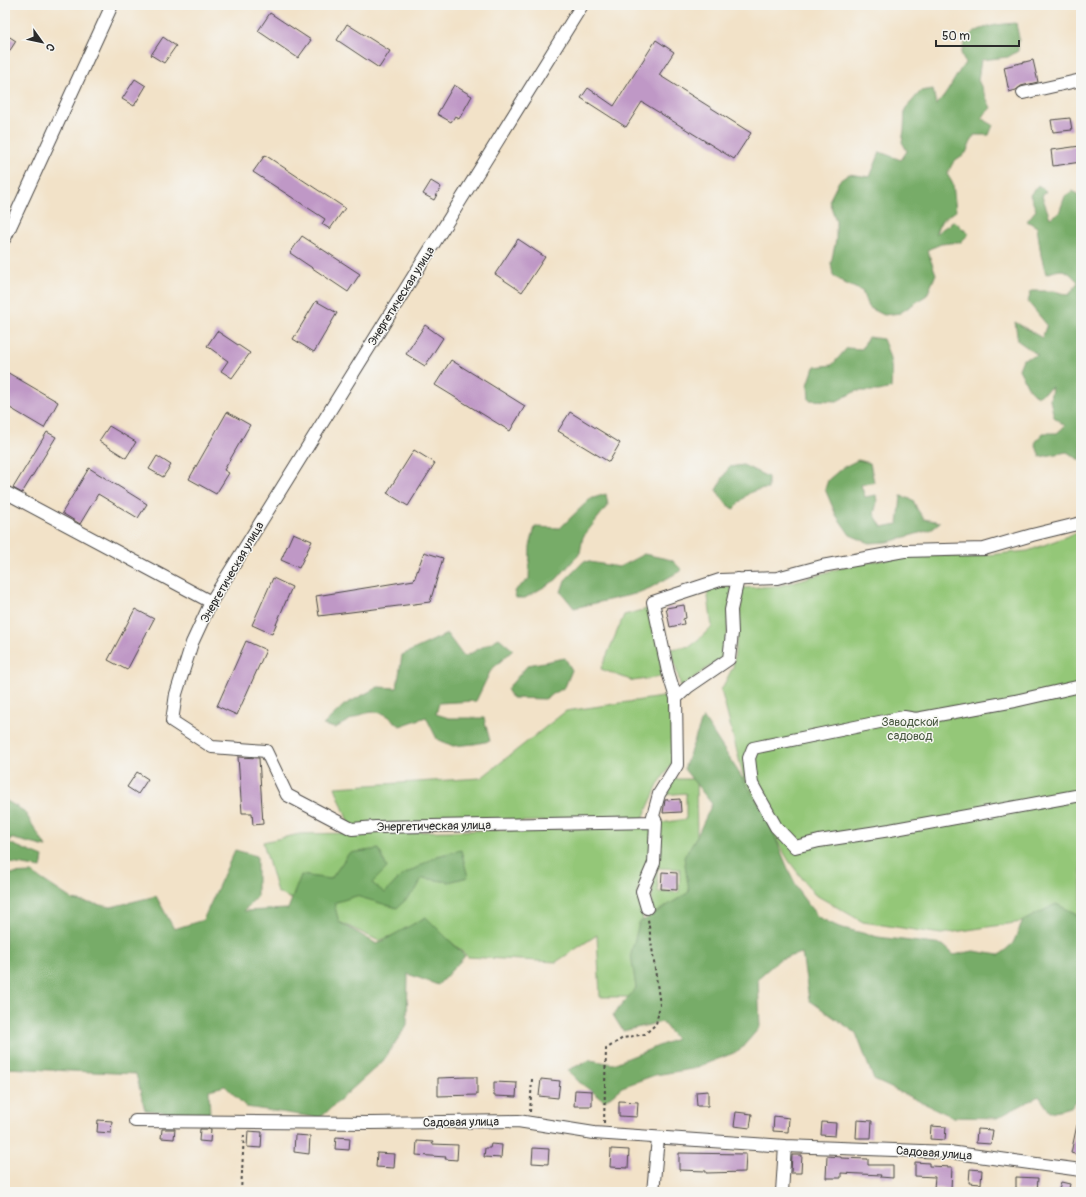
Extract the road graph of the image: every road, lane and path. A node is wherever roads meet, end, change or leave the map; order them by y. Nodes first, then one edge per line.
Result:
1 (112, 5) edge
2 (582, 5) edge
3 (1081, 80) edge
4 (1023, 93) dead end
5 (5, 238) edge
6 (5, 492) edge
7 (1081, 523) edge
8 (738, 579) junction
9 (211, 602) junction
10 (1081, 686) edge
11 (676, 698) junction
12 (1081, 795) edge
13 (656, 822) junction
14 (647, 908) joint
15 (532, 1079) dead end
16 (135, 1120) dead end
17 (244, 1122) junction
18 (529, 1123) junction
19 (604, 1134) junction
20 (658, 1138) junction
21 (785, 1146) junction
22 (1081, 1170) edge
23 (241, 1192) edge
24 (653, 1192) edge
25 (782, 1192) edge

1 - 5 street
2 - 9 street, Энергетическая улица
3 - 4 street
6 - 9 street
7 - 8 street
8 - 11 street
8 - 11 street
9 - 13 street, Энергетическая улица
10 - 12 street
11 - 13 street
13 - 14 street
14 - 19 path
15 - 18 path
16 - 17 street, Садовая улица
17 - 18 street, Садовая улица
17 - 23 path
18 - 19 street, Садовая улица
19 - 20 street, Садовая улица
20 - 21 street, Садовая улица
20 - 24 street
21 - 22 street, Садовая улица
21 - 25 street

